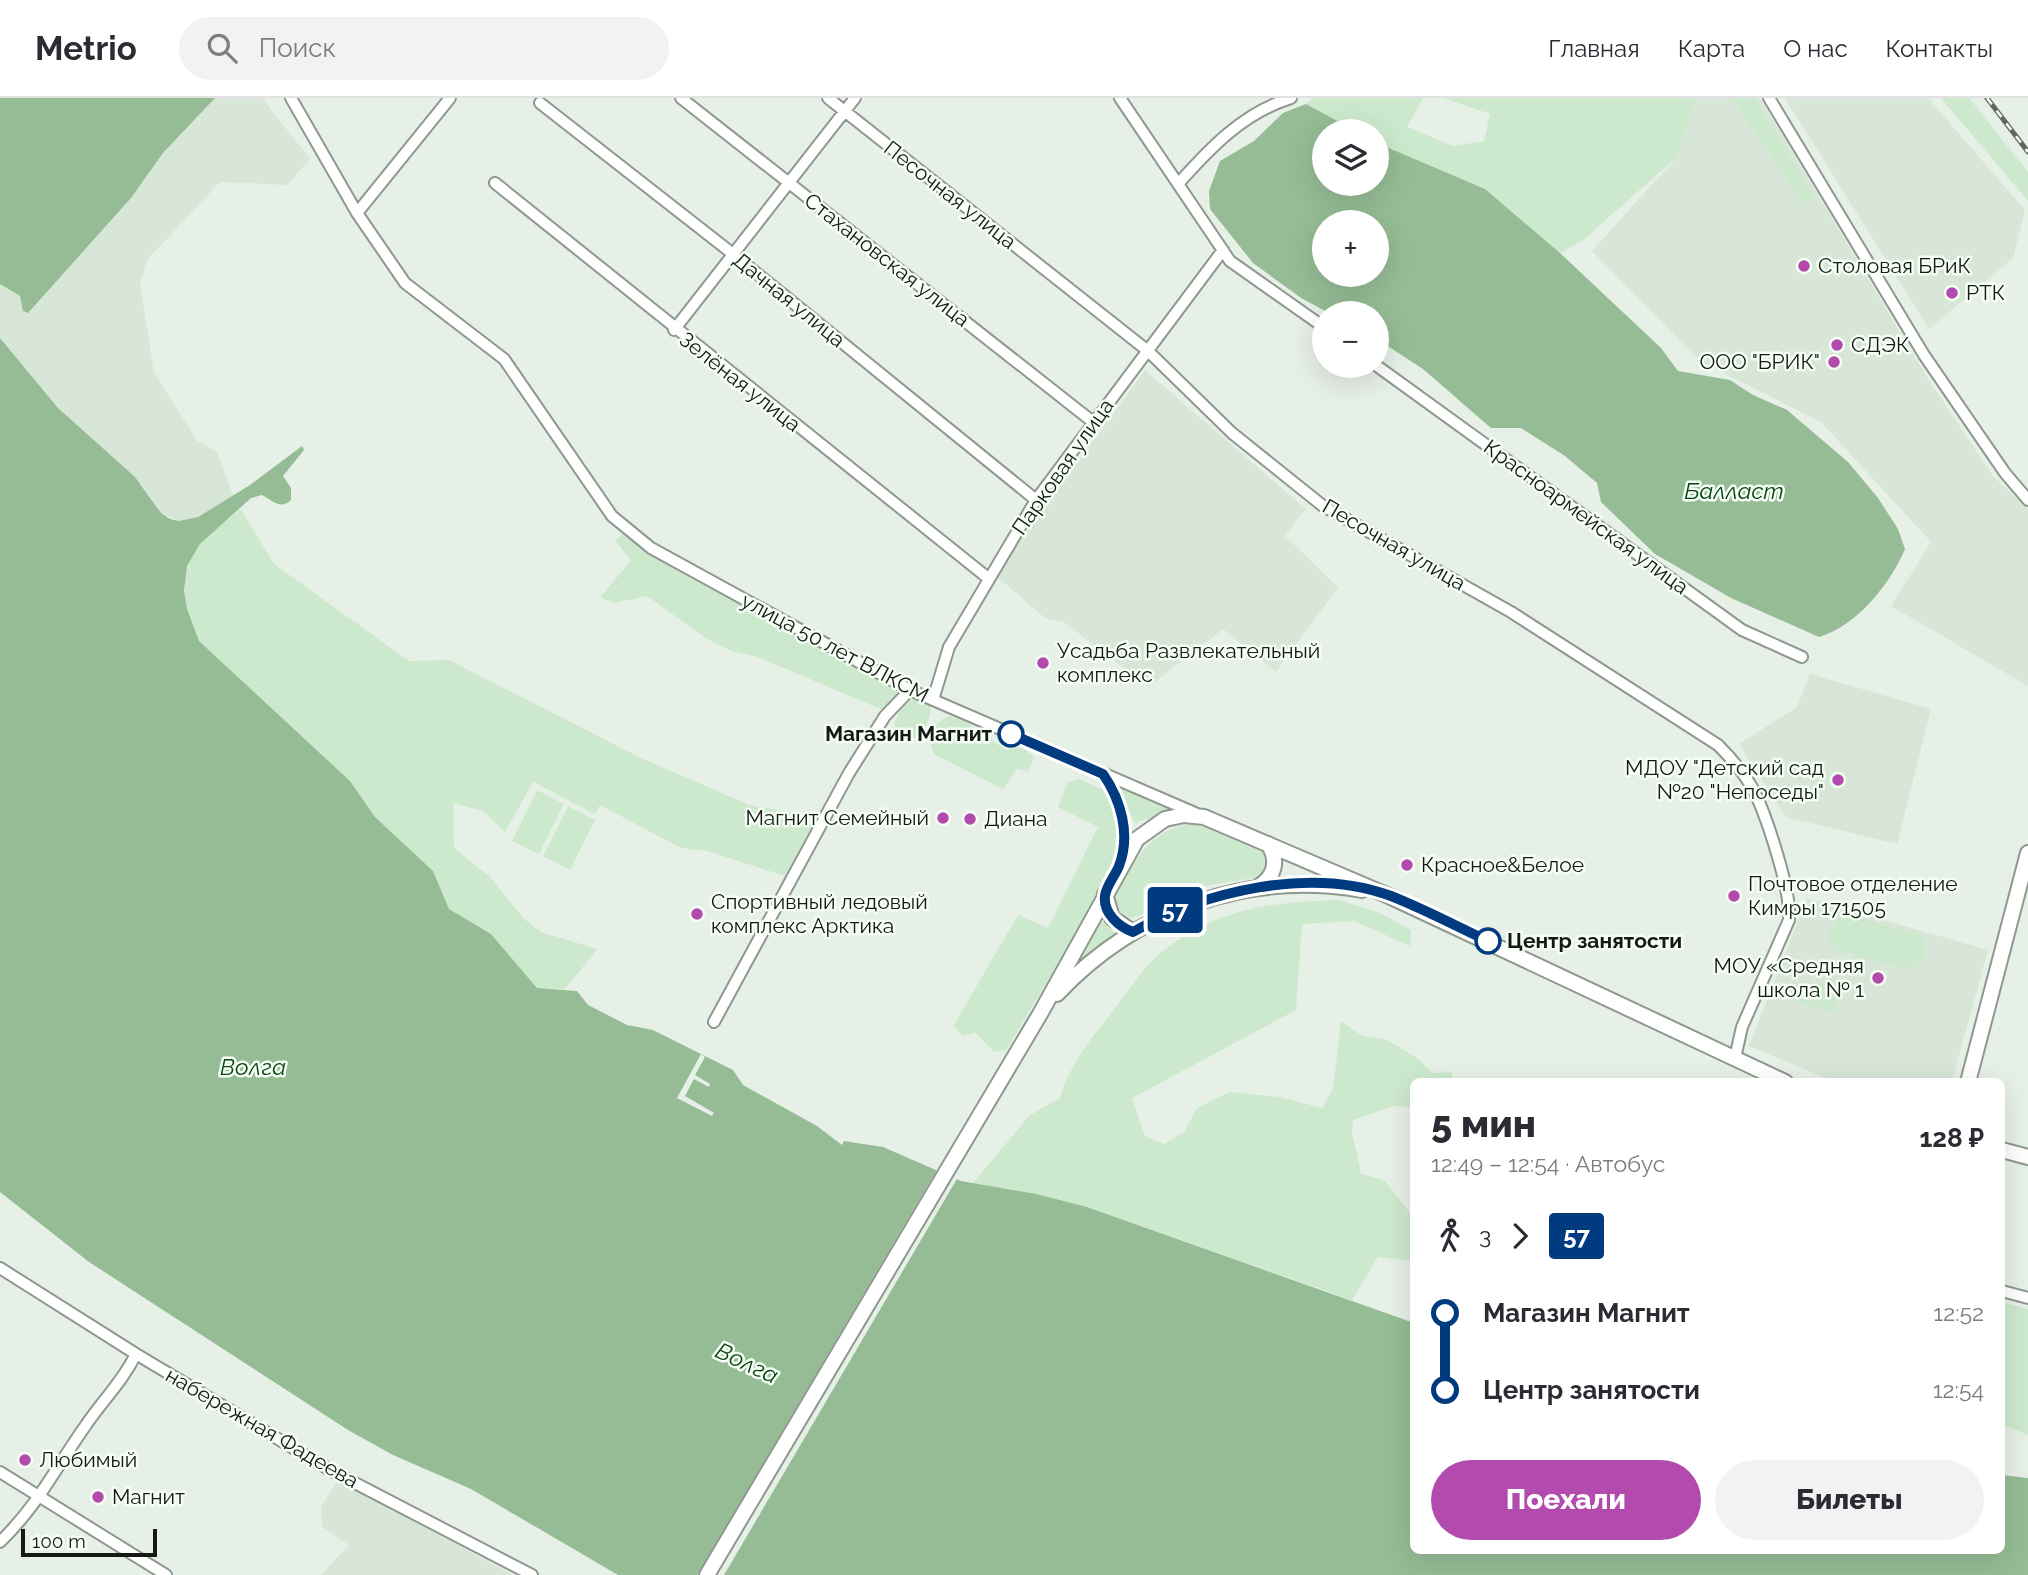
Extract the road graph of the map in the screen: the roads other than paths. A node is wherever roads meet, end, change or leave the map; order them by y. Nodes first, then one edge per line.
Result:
1 (291, 98) edge
2 (450, 98) edge
3 (681, 98) edge
4 (828, 98) edge
5 (855, 98) edge
6 (1120, 98) edge
7 (1291, 98) edge
8 (1769, 98) edge
9 (540, 103) dead end
10 (845, 111) junction
11 (495, 183) dead end
12 (789, 183) junction
13 (1178, 184) junction
14 (357, 213) junction
15 (1223, 250) junction
16 (733, 254) junction
17 (1312, 319) edge
18 (674, 330) junction
19 (1148, 351) junction
20 (1389, 375) edge
21 (1093, 422) junction
22 (1036, 500) junction
23 (2028, 500) edge
24 (988, 578) junction
25 (1802, 657) dead end
26 (910, 690) junction
27 (933, 700) junction
28 (1103, 774) junction
29 (1203, 817) junction
30 (1268, 844) junction
31 (2028, 853) edge
32 (1119, 866) junction
33 (1257, 887) junction
34 (1105, 894) junction
35 (1389, 895) junction
36 (1133, 932) junction
37 (1040, 1014) junction
38 (714, 1022) dead end
39 (1735, 1058) junction
40 (1777, 1078) edge
41 (1969, 1078) edge
42 (2005, 1151) edge
43 (2028, 1157) edge
44 (0, 1268) edge
45 (2005, 1292) edge
46 (2028, 1298) edge
47 (136, 1354) junction
48 (0, 1472) edge
49 (40, 1497) junction
50 (0, 1542) edge
51 (166, 1575) edge
52 (532, 1575) edge
53 (707, 1575) edge

1 - 14 street, улица 50 лет ВЛКСМ
2 - 14 street
3 - 12 street, Стахановская улица
4 - 10 street, Песочная улица
5 - 10 street
6 - 13 street
7 - 13 street
8 - 23 street
9 - 16 street, Дачная улица
10 - 12 street
10 - 19 street, Песочная улица
11 - 18 street, Зелёная улица
12 - 16 street
12 - 21 street, Стахановская улица
13 - 15 street
14 - 26 street, улица 50 лет ВЛКСМ
15 - 17 street
15 - 19 street, Парковая улица
16 - 18 street
16 - 22 street, Дачная улица
18 - 24 street, Зелёная улица
19 - 21 street, Парковая улица
19 - 39 street, Песочная улица
20 - 25 street, Красноармейская улица
21 - 22 street, Парковая улица
22 - 24 street, Парковая улица
24 - 27 street, Парковая улица
26 - 27 street, улица 50 лет ВЛКСМ
26 - 38 street
27 - 28 street, улица 50 лет ВЛКСМ
28 - 29 street, улица 50 лет ВЛКСМ
28 - 32 street
29 - 30 main road, улица 50 лет ВЛКСМ
29 - 32 main road
30 - 33 main road
30 - 35 main road, улица 50 лет ВЛКСМ
31 - 41 main road
32 - 34 main road
33 - 35 main road
33 - 36 main road
34 - 36 main road
34 - 37 main road
35 - 39 main road, улица 50 лет ВЛКСМ
36 - 37 main road
37 - 53 main road
39 - 40 main road, улица 50 лет ВЛКСМ
42 - 43 main road
44 - 47 street, набережная Фадеева
45 - 46 street
47 - 49 street
47 - 52 street, набережная Фадеева
48 - 49 street
49 - 50 street
49 - 51 street

